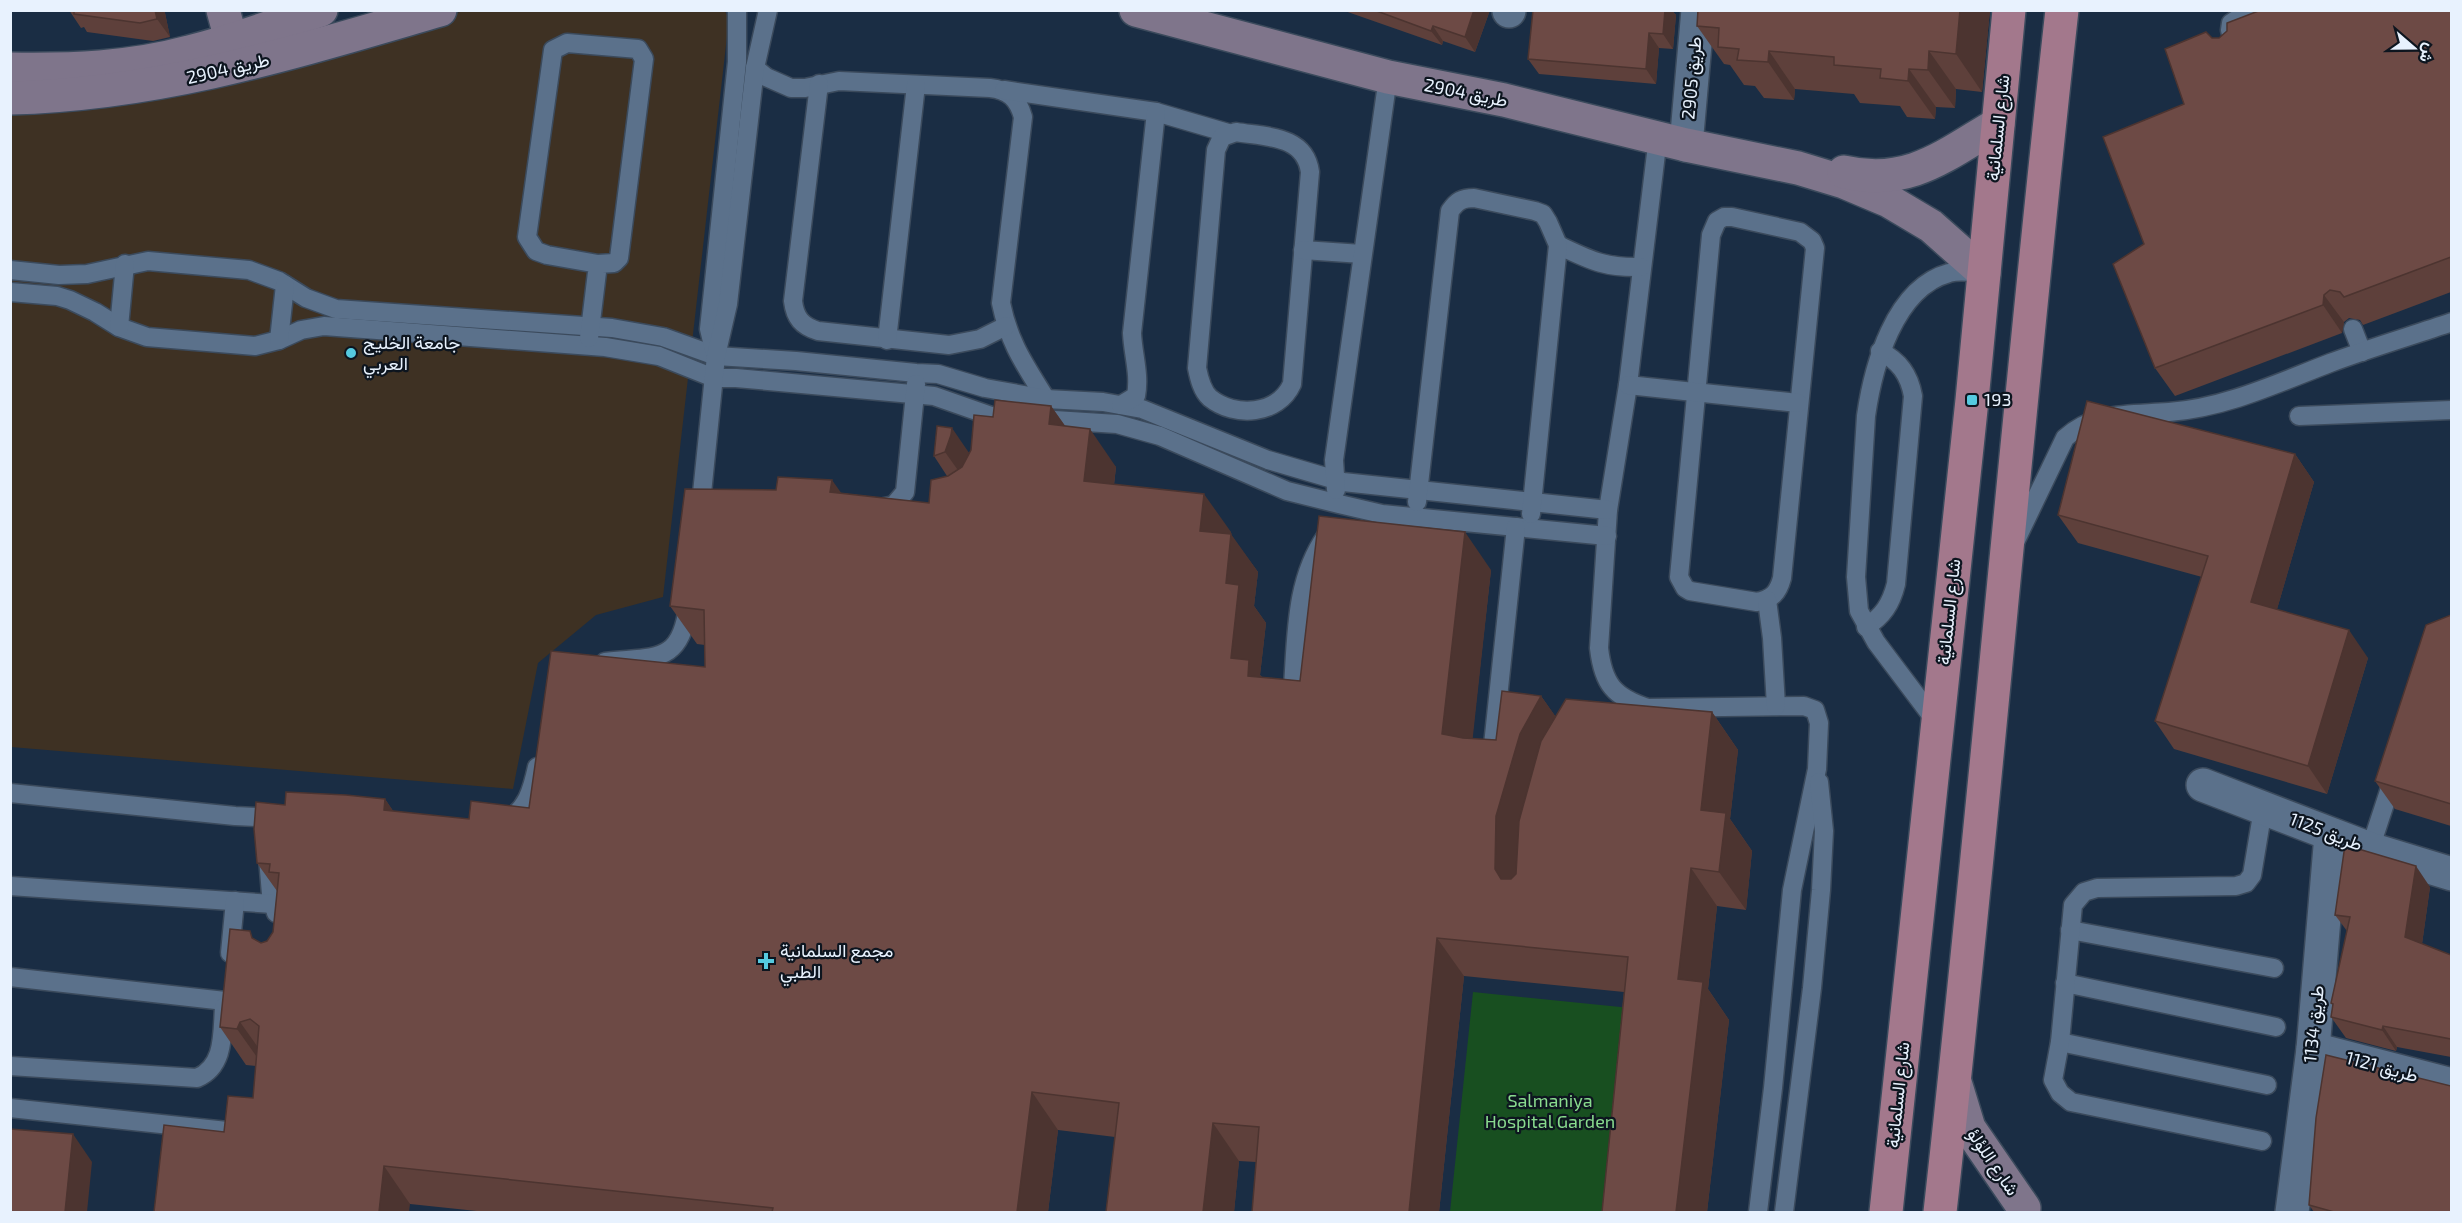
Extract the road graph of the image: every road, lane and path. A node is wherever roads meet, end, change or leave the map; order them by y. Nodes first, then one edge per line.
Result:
1 (321, 10) edge
2 (440, 10) edge
3 (737, 10) edge
4 (768, 10) edge
5 (1136, 10) edge
6 (1698, 10) edge
7 (2009, 10) edge
8 (2062, 10) edge
9 (2251, 10) edge
10 (266, 19) edge
11 (245, 47) edge
12 (2236, 55) edge
13 (755, 68) junction
14 (10, 69) edge
15 (1388, 77) junction
16 (819, 84) junction
17 (916, 85) junction
18 (1000, 89) junction
19 (10, 98) edge
20 (1156, 112) junction
21 (1998, 124) junction
22 (1228, 133) junction
23 (1672, 141) junction
24 (1798, 168) junction
25 (1558, 245) junction
26 (1304, 250) junction
27 (1362, 254) junction
28 (125, 264) junction
29 (598, 264) junction
30 (1641, 267) junction
31 (10, 270) edge
32 (1984, 273) junction
33 (285, 285) junction
34 (10, 292) edge
35 (2451, 322) edge
36 (1006, 326) junction
37 (119, 327) junction
38 (591, 328) junction
39 (2353, 329) dead end
40 (279, 340) junction
41 (887, 340) junction
42 (588, 346) junction
43 (1880, 351) junction
44 (2361, 352) junction
45 (716, 356) junction
46 (916, 373) junction
47 (714, 378) junction
48 (1628, 385) junction
49 (1697, 391) junction
50 (916, 395) junction
51 (1046, 399) junction
52 (1798, 403) junction
53 (1121, 405) junction
54 (2451, 410) edge
55 (2299, 416) dead end
56 (1334, 478) junction
57 (1418, 491) junction
58 (701, 499) junction
59 (724, 500) edge
60 (1532, 503) junction
61 (1339, 504) junction
62 (894, 505) junction
63 (914, 506) edge
64 (862, 507) edge
65 (1608, 510) junction
66 (1415, 517) junction
67 (1523, 528) junction
68 (697, 533) edge
69 (1606, 536) junction
70 (2008, 557) junction
71 (691, 588) edge
72 (1767, 600) junction
73 (1866, 627) junction
74 (590, 667) edge
75 (1611, 688) junction
76 (1293, 699) edge
77 (1599, 705) edge
78 (1776, 706) junction
79 (1937, 723) junction
80 (539, 753) edge
81 (2401, 756) edge
82 (1491, 765) edge
83 (1817, 769) junction
84 (2203, 785) dead end
85 (10, 793) edge
86 (2263, 809) junction
87 (235, 816) junction
88 (292, 819) edge
89 (490, 826) edge
90 (2331, 835) junction
91 (2370, 849) junction
92 (2451, 874) edge
93 (10, 886) edge
94 (235, 901) junction
95 (273, 904) junction
96 (2070, 930) junction
97 (285, 933) edge
98 (2274, 968) dead end
99 (10, 977) edge
100 (2065, 983) junction
101 (225, 1001) junction
102 (2276, 1027) dead end
103 (2060, 1042) junction
104 (2313, 1049) junction
105 (10, 1066) edge
106 (1955, 1082) junction
107 (2268, 1085) dead end
108 (2451, 1085) edge
109 (10, 1108) edge
110 (258, 1119) edge
111 (2262, 1142) dead end
112 (2025, 1211) edge
113 (1758, 1212) edge
114 (1784, 1212) edge
115 (1886, 1212) edge
116 (1940, 1212) edge
117 (2292, 1212) edge

1 - 10 street, طريق 2904
2 - 11 street, طريق 2904
3 - 45 lane
4 - 13 lane
5 - 15 street, طريق 2904
6 - 23 street, طريق 2905
7 - 21 main road, شارع السلمانية
8 - 70 main road
9 - 12 lane
10 - 11 street
11 - 14 street, طريق 2904
11 - 19 street, طريق 2904
13 - 16 lane
13 - 45 lane
15 - 23 street, طريق 2904
15 - 27 lane
16 - 17 lane
16 - 41 lane
17 - 18 lane
17 - 41 lane
18 - 20 lane
18 - 36 lane
20 - 22 lane
20 - 53 lane
21 - 24 street, طريق 2904
21 - 32 main road, شارع السلمانية
22 - 26 lane
22 - 26 lane
23 - 24 street, طريق 2904
23 - 30 lane
24 - 32 street, طريق 2904
25 - 30 lane
25 - 57 lane
25 - 60 lane
26 - 27 lane
27 - 56 lane
28 - 31 lane
28 - 33 lane
28 - 37 lane
29 - 29 lane
29 - 38 lane
30 - 48 lane
32 - 43 lane
32 - 79 main road, شارع السلمانية
33 - 38 lane
33 - 40 lane
34 - 37 lane
35 - 44 lane
36 - 41 lane
36 - 51 lane
37 - 40 lane
38 - 42 lane
38 - 45 lane
39 - 44 lane
40 - 42 lane
42 - 47 lane
43 - 73 lane
43 - 73 lane
44 - 70 lane
45 - 46 lane
45 - 47 lane
46 - 50 lane
46 - 51 lane
47 - 50 lane
47 - 58 lane
48 - 49 lane
48 - 65 lane
49 - 52 lane
49 - 52 lane
49 - 72 lane
50 - 61 lane
50 - 62 lane
51 - 53 lane
52 - 72 lane
53 - 56 lane
54 - 55 lane
56 - 57 lane
56 - 61 lane
57 - 60 lane
57 - 66 lane
58 - 59 lane
58 - 68 lane
60 - 65 lane
60 - 67 lane
61 - 66 lane
61 - 76 lane
62 - 63 lane
62 - 64 lane
65 - 69 lane
66 - 67 lane
67 - 69 lane
67 - 82 lane
69 - 75 lane
70 - 106 main road
71 - 74 lane
72 - 78 lane
73 - 79 lane
75 - 77 lane
75 - 78 lane
78 - 83 lane
79 - 115 main road, شارع السلمانية
80 - 89 lane
81 - 91 lane
83 - 113 lane
83 - 114 lane
84 - 86 street, طريق 1125
85 - 87 lane
86 - 90 street, طريق 1125
86 - 96 lane
87 - 88 lane
87 - 95 lane
90 - 91 street, طريق 1125
90 - 104 street, طريق 1134
91 - 92 street, طريق 1125
93 - 94 lane
94 - 95 lane
94 - 101 lane
95 - 97 lane
96 - 98 lane
96 - 100 lane
99 - 101 lane
100 - 102 lane
100 - 103 lane
101 - 105 lane
103 - 107 lane
103 - 111 lane
104 - 108 street, طريق 1121
104 - 117 street, طريق 1134
106 - 112 street, شارع اللؤلؤ
106 - 116 main road
109 - 110 lane

